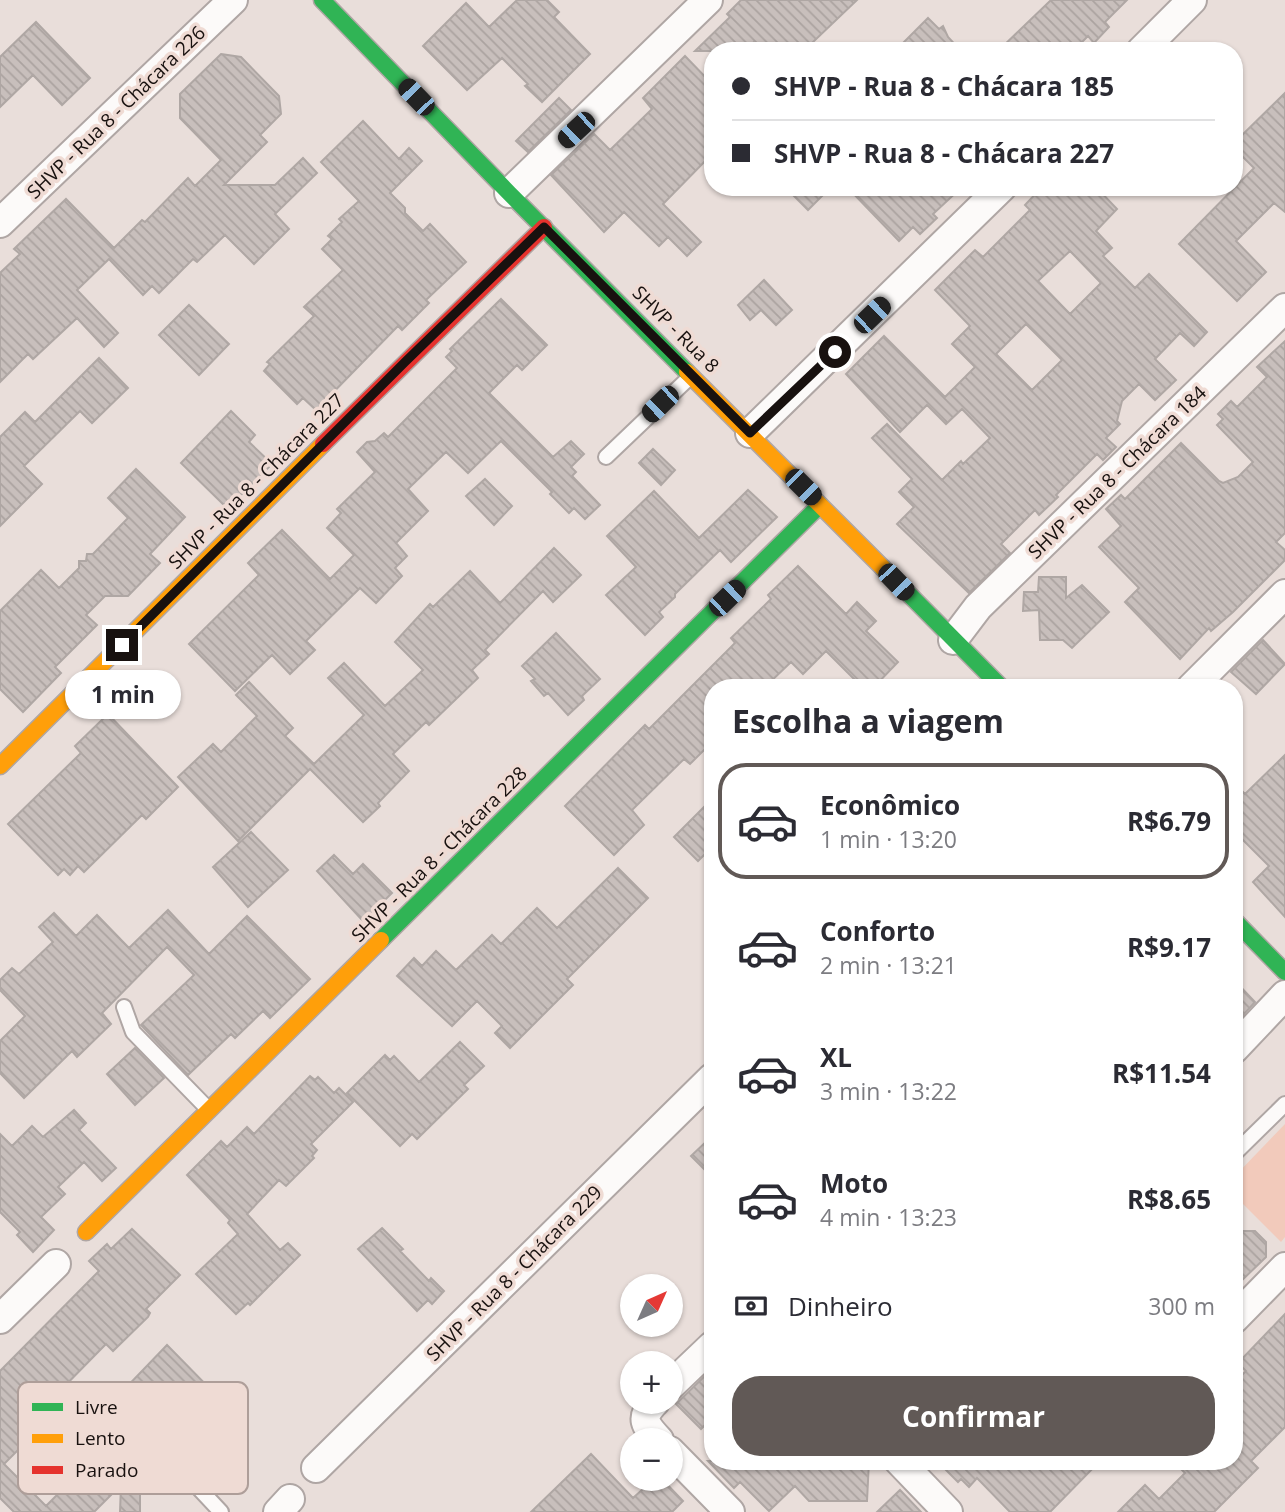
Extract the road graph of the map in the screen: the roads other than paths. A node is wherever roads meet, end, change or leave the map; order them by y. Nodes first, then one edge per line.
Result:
1 (233, 0) edge
2 (322, 0) edge
3 (708, 0) edge
4 (1192, 0) edge
5 (1150, 42) edge
6 (509, 193) junction
7 (993, 196) edge
8 (0, 223) edge
9 (544, 227) junction
10 (1285, 308) edge
11 (692, 375) junction
12 (750, 433) junction
13 (606, 457) dead end
14 (820, 505) junction
15 (1285, 594) edge
16 (953, 639) junction
17 (993, 679) edge
18 (1200, 679) edge
19 (0, 766) edge
20 (1243, 930) edge
21 (1285, 976) edge
22 (124, 1007) dead end
23 (1243, 1036) edge
24 (704, 1086) edge
25 (1285, 1104) edge
26 (209, 1110) junction
27 (1243, 1145) edge
28 (86, 1231) dead end
29 (56, 1264) dead end
30 (1285, 1267) edge
31 (1243, 1310) edge
32 (0, 1319) edge
33 (704, 1354) edge
34 (683, 1374) edge
35 (683, 1464) edge
36 (316, 1468) dead end
37 (908, 1470) edge
38 (204, 1494) edge
39 (221, 1512) edge
40 (730, 1512) edge
41 (948, 1512) edge

1 - 8 street, SHVP - Rua 8 - Chácara 226
2 - 6 street, SHVP - Rua 8
3 - 6 street
4 - 5 street
6 - 9 street, SHVP - Rua 8
7 - 12 street
9 - 11 street, SHVP - Rua 8
9 - 19 street, SHVP - Rua 8 - Chácara 227
10 - 16 street, SHVP - Rua 8 - Chácara 184
11 - 12 street, SHVP - Rua 8
11 - 13 lane
12 - 14 street, SHVP - Rua 8
14 - 16 street, SHVP - Rua 8
14 - 26 street, SHVP - Rua 8 - Chácara 228
15 - 18 street
16 - 17 street, SHVP - Rua 8
20 - 21 street
21 - 23 street
22 - 26 lane
24 - 36 street, SHVP - Rua 8 - Chácara 229
25 - 27 lane
26 - 28 street, SHVP - Rua 8 - Chácara 228
29 - 32 street
30 - 31 street
33 - 34 street
35 - 40 street
37 - 41 street
38 - 39 lane

